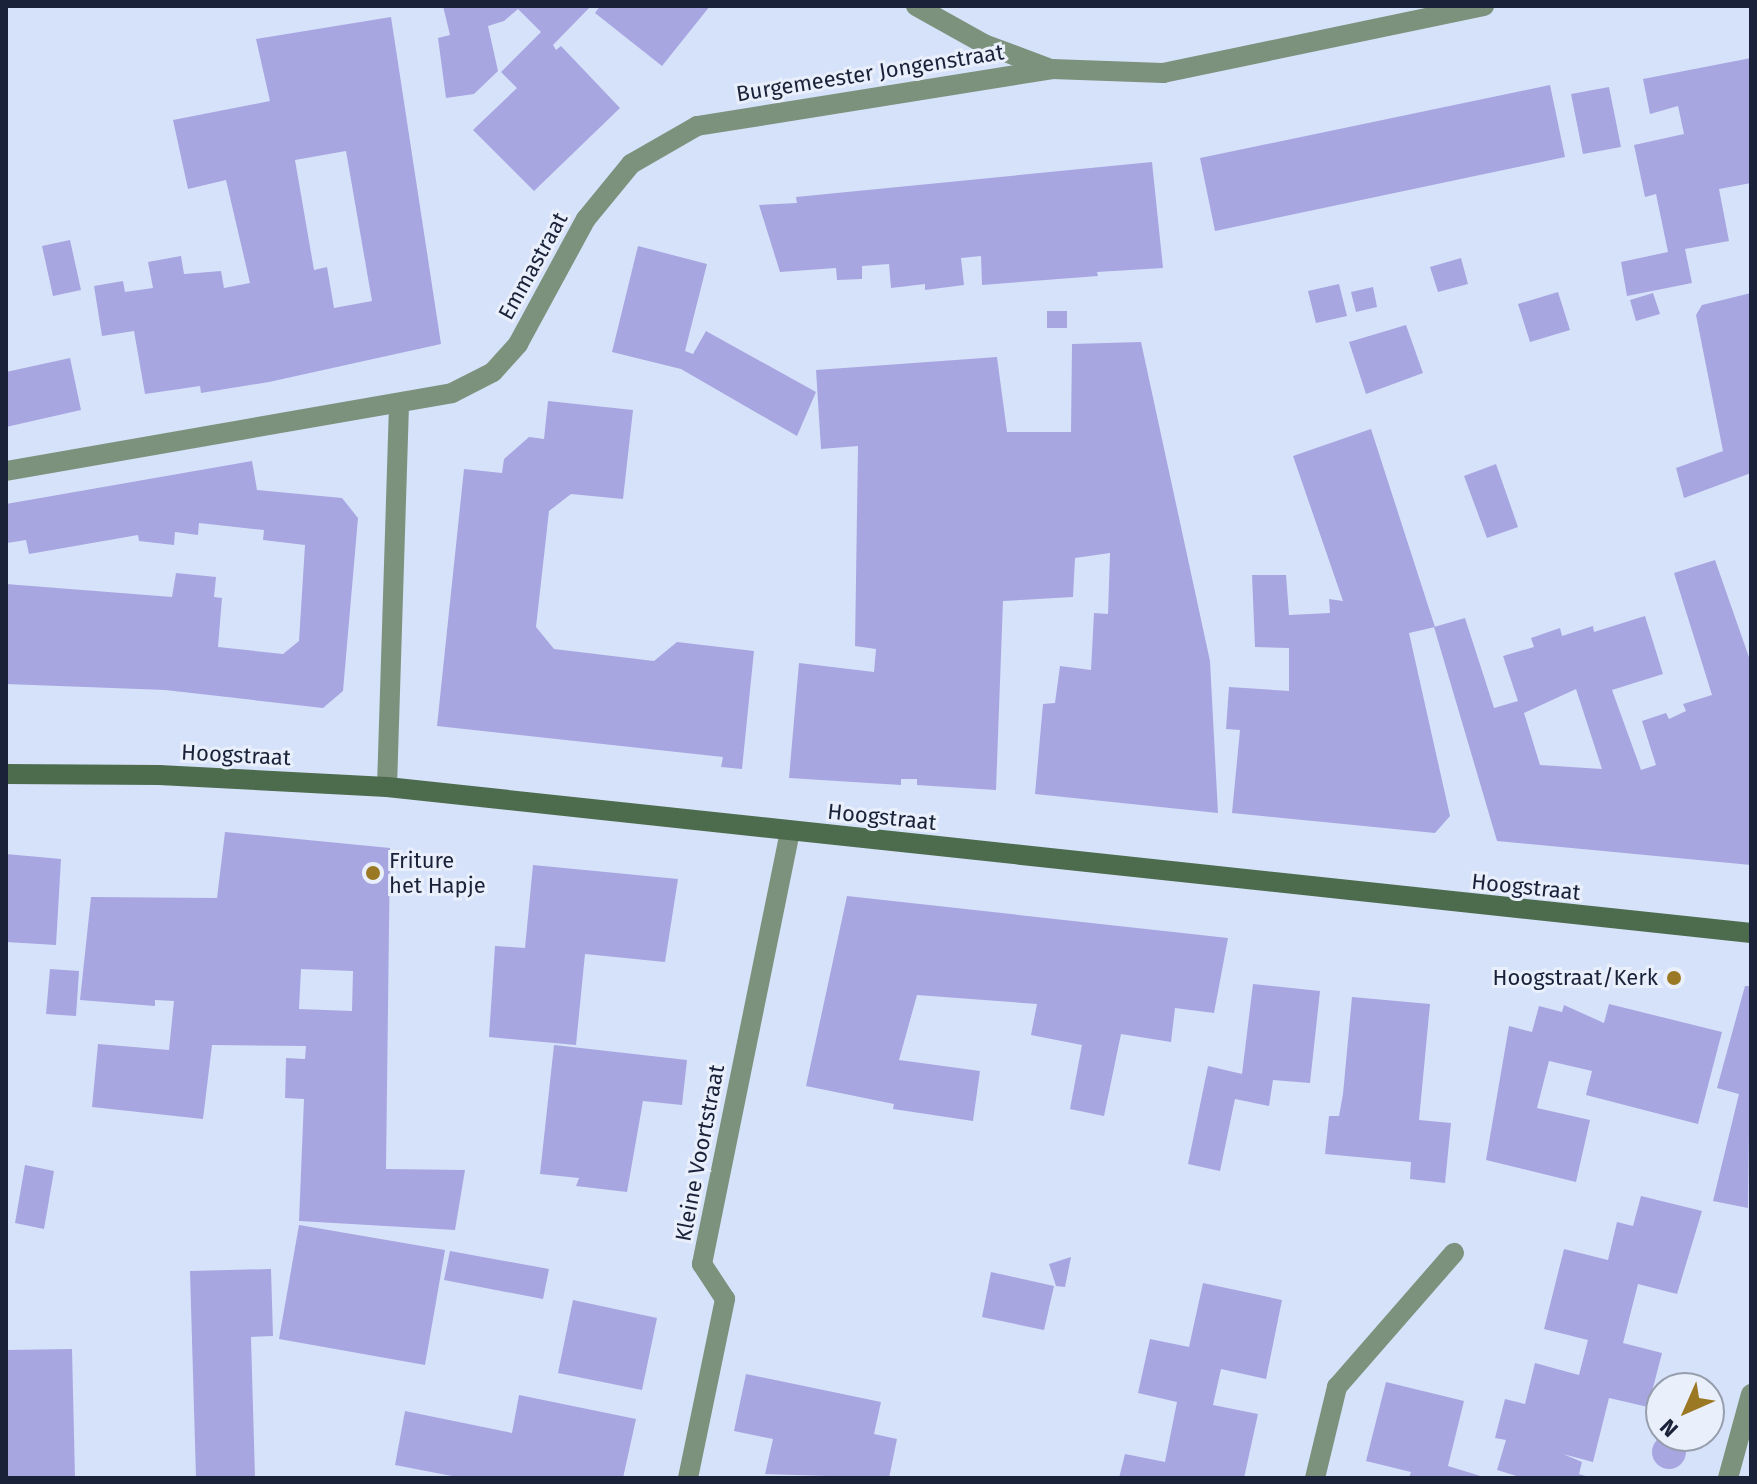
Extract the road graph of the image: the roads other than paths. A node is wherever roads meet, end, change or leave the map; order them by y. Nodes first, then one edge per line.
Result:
1 (916, 6) edge
2 (1484, 6) edge
3 (1052, 69) junction
4 (697, 126) joint
5 (399, 404) junction
6 (6, 471) edge
7 (6, 774) edge
8 (387, 787) junction
9 (790, 831) junction
10 (1751, 933) edge
11 (1454, 1253) dead end
12 (1751, 1394) edge
13 (688, 1478) edge
14 (1315, 1478) edge
15 (1728, 1478) edge

1 - 3 street, Burgemeester Jongenstraat
2 - 3 street, Burgemeester Jongenstraat
3 - 4 street, Burgemeester Jongenstraat
4 - 5 street, Emmastraat
5 - 6 street, Emmastraat
5 - 8 street
7 - 8 main road, Hoogstraat
8 - 9 main road, Hoogstraat
9 - 10 main road, Hoogstraat
9 - 13 street, Kleine Voortstraat
11 - 14 street
12 - 15 street

